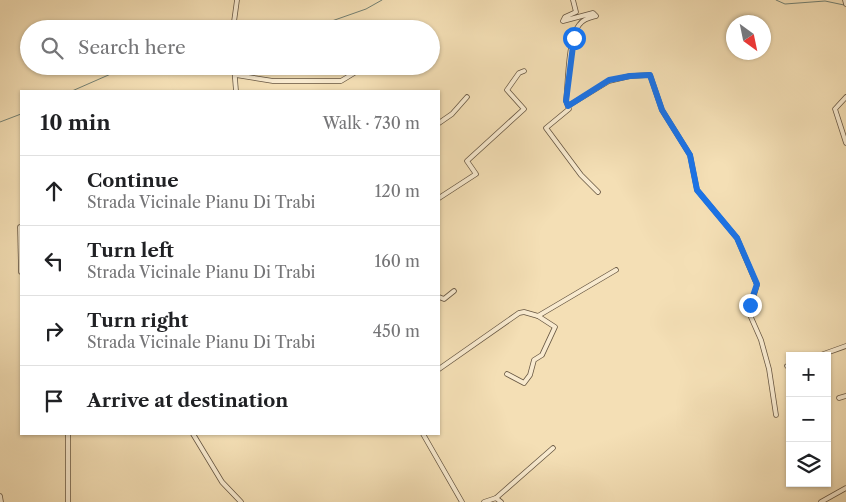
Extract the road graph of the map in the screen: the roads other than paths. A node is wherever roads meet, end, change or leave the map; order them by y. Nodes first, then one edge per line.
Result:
1 (237, 0) edge
2 (573, 0) edge
3 (234, 20) edge
4 (524, 71) dead end
5 (236, 75) joint
6 (353, 75) edge
7 (236, 90) edge
8 (846, 96) edge
9 (467, 98) dead end
10 (568, 106) junction
11 (440, 122) edge
12 (846, 143) edge
13 (598, 192) dead end
14 (440, 197) edge
15 (616, 270) dead end
16 (454, 291) dead end
17 (440, 297) edge
18 (538, 316) junction
19 (846, 346) edge
20 (829, 352) edge
21 (440, 368) edge
22 (507, 374) dead end
23 (846, 396) edge
24 (839, 398) dead end
25 (776, 415) dead end
26 (68, 435) edge
27 (194, 435) edge
28 (424, 435) edge
29 (553, 448) dead end
30 (846, 488) edge
31 (0, 496) edge
32 (496, 498) junction
33 (2, 502) edge
34 (68, 502) edge
35 (241, 502) edge
36 (462, 502) edge
37 (484, 502) edge
38 (502, 502) edge
39 (821, 502) edge

1 - 3 street
2 - 10 street
4 - 14 street
5 - 6 street
5 - 7 street
8 - 12 street
9 - 11 street
10 - 13 street
10 - 25 street
15 - 18 street
16 - 17 street
18 - 21 street
18 - 22 street
19 - 20 street
23 - 24 street
26 - 34 street
27 - 35 street
28 - 36 street
29 - 32 street
30 - 39 street
31 - 33 street
32 - 37 street
32 - 38 street

